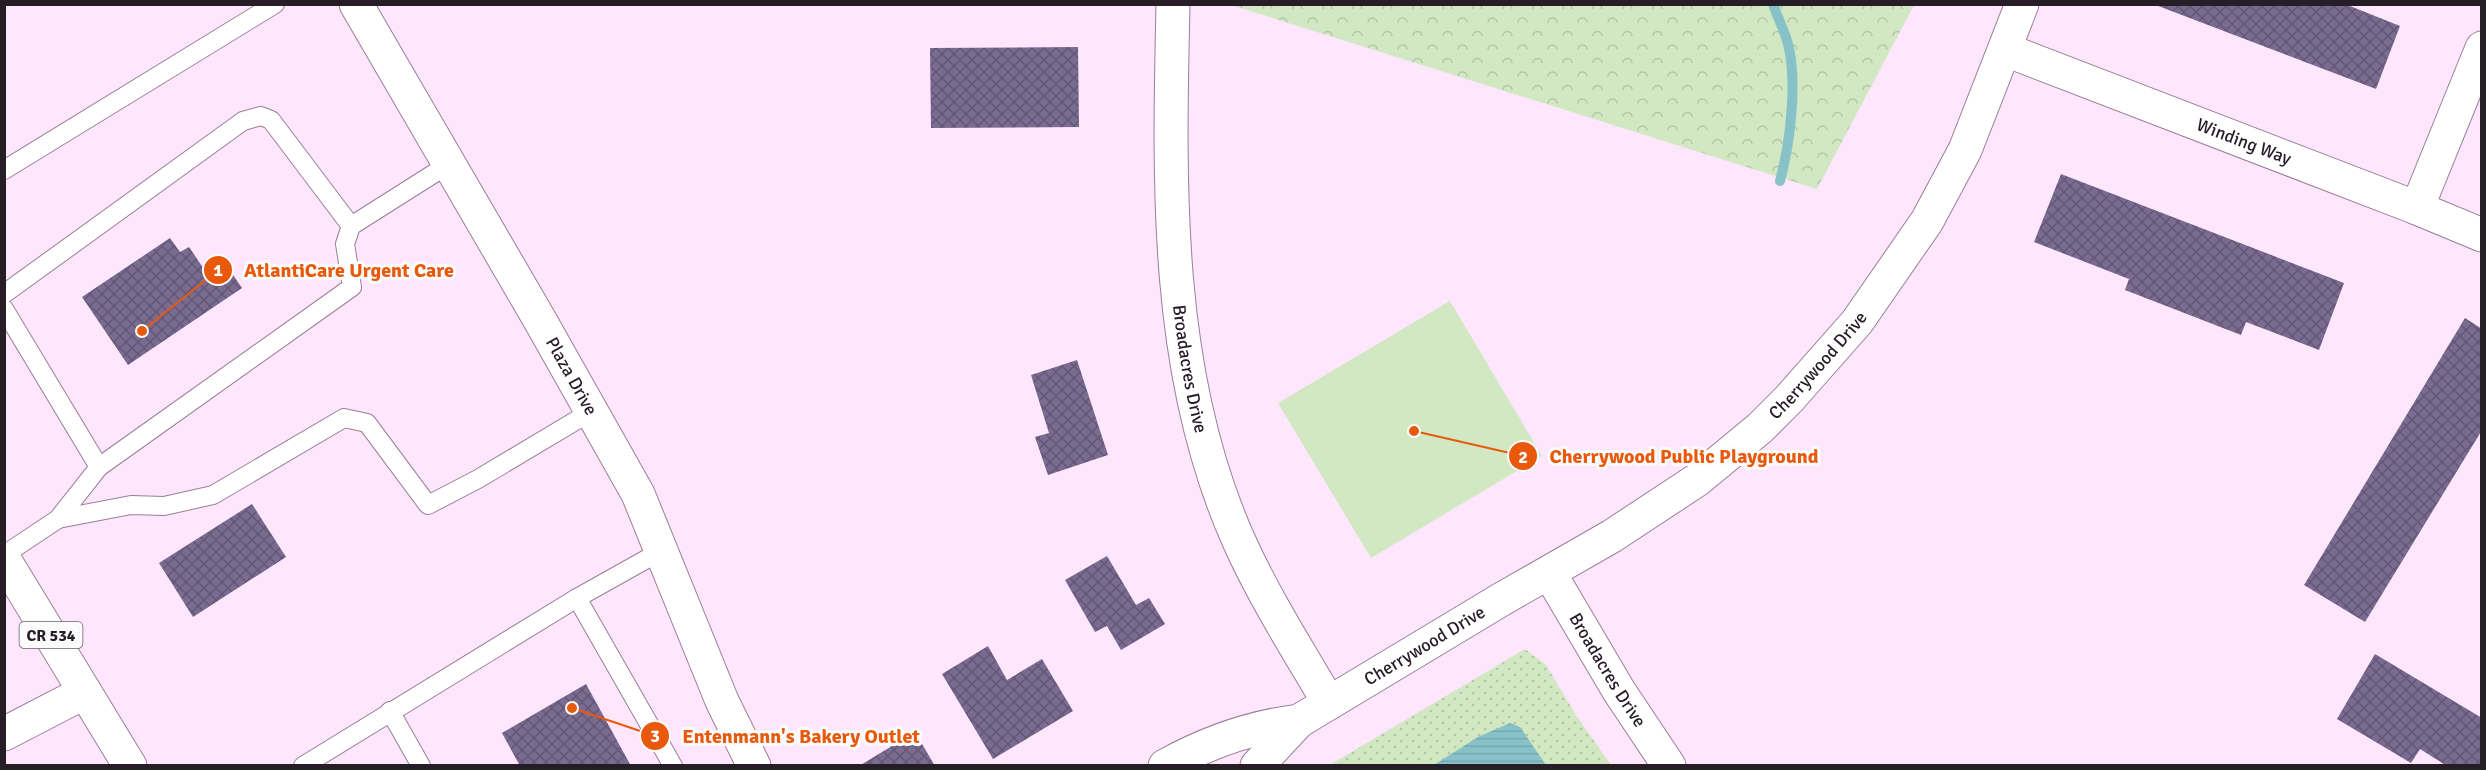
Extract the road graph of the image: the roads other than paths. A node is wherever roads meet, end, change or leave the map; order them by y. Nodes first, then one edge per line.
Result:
1 (275, 4) edge
2 (356, 4) edge
3 (1173, 4) edge
4 (2022, 4) edge
5 (2481, 48) edge
6 (2006, 50) junction
7 (449, 164) junction
8 (4, 170) edge
9 (2417, 208) junction
10 (351, 226) junction
11 (2481, 235) edge
12 (4, 294) edge
13 (4, 309) edge
14 (592, 411) junction
15 (99, 467) junction
16 (58, 519) junction
17 (661, 551) junction
18 (7, 569) edge
19 (1550, 574) junction
20 (577, 598) junction
21 (85, 692) junction
22 (1329, 703) junction
23 (390, 711) junction
24 (1299, 721) junction
25 (4, 734) edge
26 (130, 765) edge
27 (303, 765) edge
28 (422, 765) edge
29 (673, 765) edge
30 (754, 765) edge
31 (1165, 765) edge
32 (1257, 765) edge
33 (1669, 765) edge

1 - 8 lane
2 - 7 street, Plaza Drive
3 - 22 street, Broadacres Drive
4 - 6 street, Cherrywood Drive
5 - 9 street
6 - 9 street, Winding Way
6 - 19 street, Cherrywood Drive
7 - 10 lane
7 - 14 street, Plaza Drive
9 - 11 street, Winding Way
10 - 12 lane
10 - 15 lane
13 - 15 lane
14 - 16 lane
14 - 17 street, Plaza Drive
15 - 16 lane
16 - 18 lane
17 - 20 lane
17 - 30 street, Plaza Drive
18 - 21 street, CR 534
19 - 22 street, Cherrywood Drive
19 - 33 street, Broadacres Drive
20 - 23 lane
20 - 29 lane
21 - 25 street
21 - 26 street, CR 534
22 - 24 street, Cherrywood Drive
23 - 27 lane
23 - 28 lane
24 - 31 street, Cherrywood Drive
24 - 32 street, Cherrywood Drive

